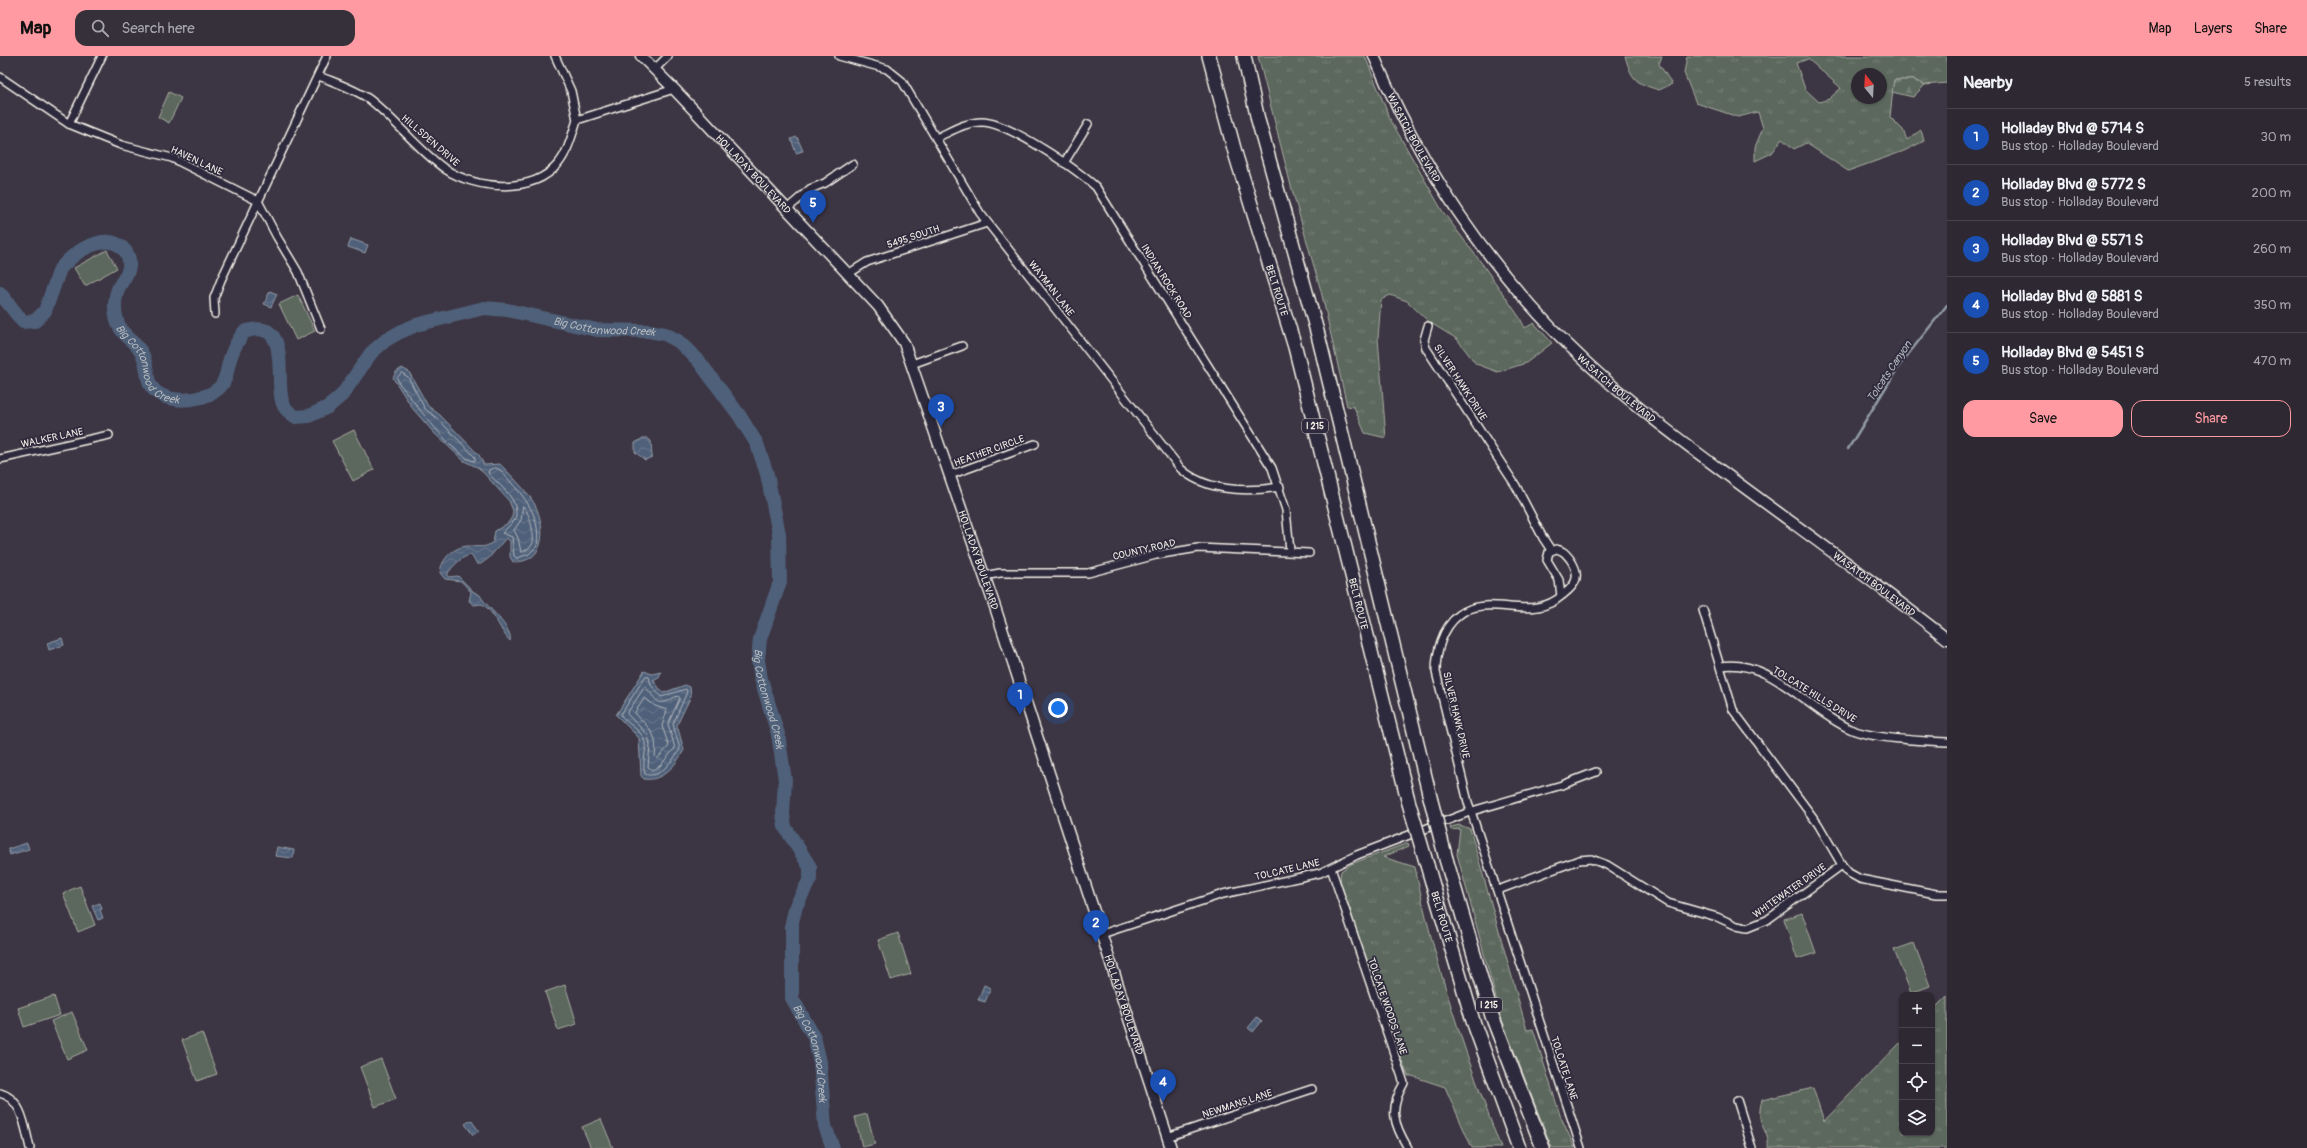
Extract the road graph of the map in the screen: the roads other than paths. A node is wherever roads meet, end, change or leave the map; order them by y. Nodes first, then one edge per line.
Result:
1 (102, 56) edge
2 (327, 56) edge
3 (555, 56) edge
4 (641, 56) edge
5 (668, 56) edge
6 (839, 56) edge
7 (1209, 56) edge
8 (1244, 56) edge
9 (1374, 56) edge
10 (654, 70) junction
11 (319, 76) junction
12 (0, 77) edge
13 (674, 89) junction
14 (577, 120) junction
15 (69, 124) junction
16 (1088, 124) dead end
17 (936, 138) junction
18 (853, 164) dead end
19 (1064, 164) junction
20 (258, 201) junction
21 (787, 209) junction
22 (987, 223) junction
23 (848, 274) junction
24 (215, 314) dead end
25 (1428, 326) dead end
26 (321, 328) dead end
27 (962, 346) dead end
28 (912, 364) junction
29 (108, 435) dead end
30 (1035, 444) dead end
31 (0, 459) edge
32 (950, 474) junction
33 (1280, 487) junction
34 (1552, 550) junction
35 (1290, 551) junction
36 (1309, 553) dead end
37 (984, 576) junction
38 (1561, 596) junction
39 (1703, 610) dead end
40 (1947, 639) edge
41 (1721, 666) junction
42 (1947, 742) edge
43 (1596, 772) dead end
44 (1472, 811) junction
45 (1842, 865) junction
46 (1331, 868) junction
47 (1498, 890) junction
48 (1947, 894) edge
49 (1102, 934) junction
50 (1312, 1089) dead end
51 (0, 1093) edge
52 (1737, 1100) dead end
53 (1167, 1136) junction
54 (30, 1148) edge
55 (1171, 1148) edge
56 (1408, 1148) edge
57 (1519, 1148) edge
58 (1543, 1148) edge
59 (1581, 1148) edge
60 (1752, 1148) edge

1 - 15 street
2 - 11 street
3 - 14 street
4 - 10 main road, HOLLADAY BOULEVARD
5 - 10 street
6 - 17 street, WAYMAN LANE
7 - 57 highway, BELT ROUTE / I 215, bridge
8 - 58 highway, BELT ROUTE / I 215, bridge
9 - 40 main road, WASATCH BOULEVARD
10 - 13 main road, HOLLADAY BOULEVARD
11 - 14 street, HILLSDEN DRIVE
11 - 20 street
12 - 15 street, HAVEN LANE
13 - 14 street
13 - 21 main road, HOLLADAY BOULEVARD
15 - 20 street, HAVEN LANE
16 - 19 street
17 - 19 street, INDIAN ROCK ROAD
17 - 22 street, WAYMAN LANE
18 - 21 street
19 - 33 street, INDIAN ROCK ROAD
20 - 24 street
20 - 26 street
21 - 23 main road, HOLLADAY BOULEVARD
22 - 23 street, 5495 SOUTH
22 - 33 street, WAYMAN LANE
23 - 28 main road, HOLLADAY BOULEVARD
25 - 34 street, SILVER HAWK DRIVE
27 - 28 street
28 - 32 main road, HOLLADAY BOULEVARD
29 - 31 street, WALKER LANE
30 - 32 street, HEATHER CIRCLE
32 - 37 main road, HOLLADAY BOULEVARD
33 - 35 street, INDIAN ROCK ROAD
34 - 38 street
34 - 38 street, SILVER HAWK DRIVE
35 - 36 street, COUNTY ROAD
35 - 37 street, COUNTY ROAD
37 - 49 main road, HOLLADAY BOULEVARD
38 - 44 street, SILVER HAWK DRIVE
39 - 41 street, WHITEWATER DRIVE
41 - 42 street, TOLCATE HILLS DRIVE
41 - 45 street, WHITEWATER DRIVE
43 - 44 street, TOLCATE LANE
44 - 46 street, TOLCATE LANE
44 - 47 street, TOLCATE LANE
45 - 47 street, WHITEWATER DRIVE
45 - 48 street
46 - 49 street, TOLCATE LANE
46 - 56 street, TOLCATE WOODS LANE
47 - 59 street, TOLCATE LANE
49 - 53 main road, HOLLADAY BOULEVARD
50 - 53 street, NEWMANS LANE
51 - 54 street
52 - 60 street
53 - 55 main road, HOLLADAY BOULEVARD

